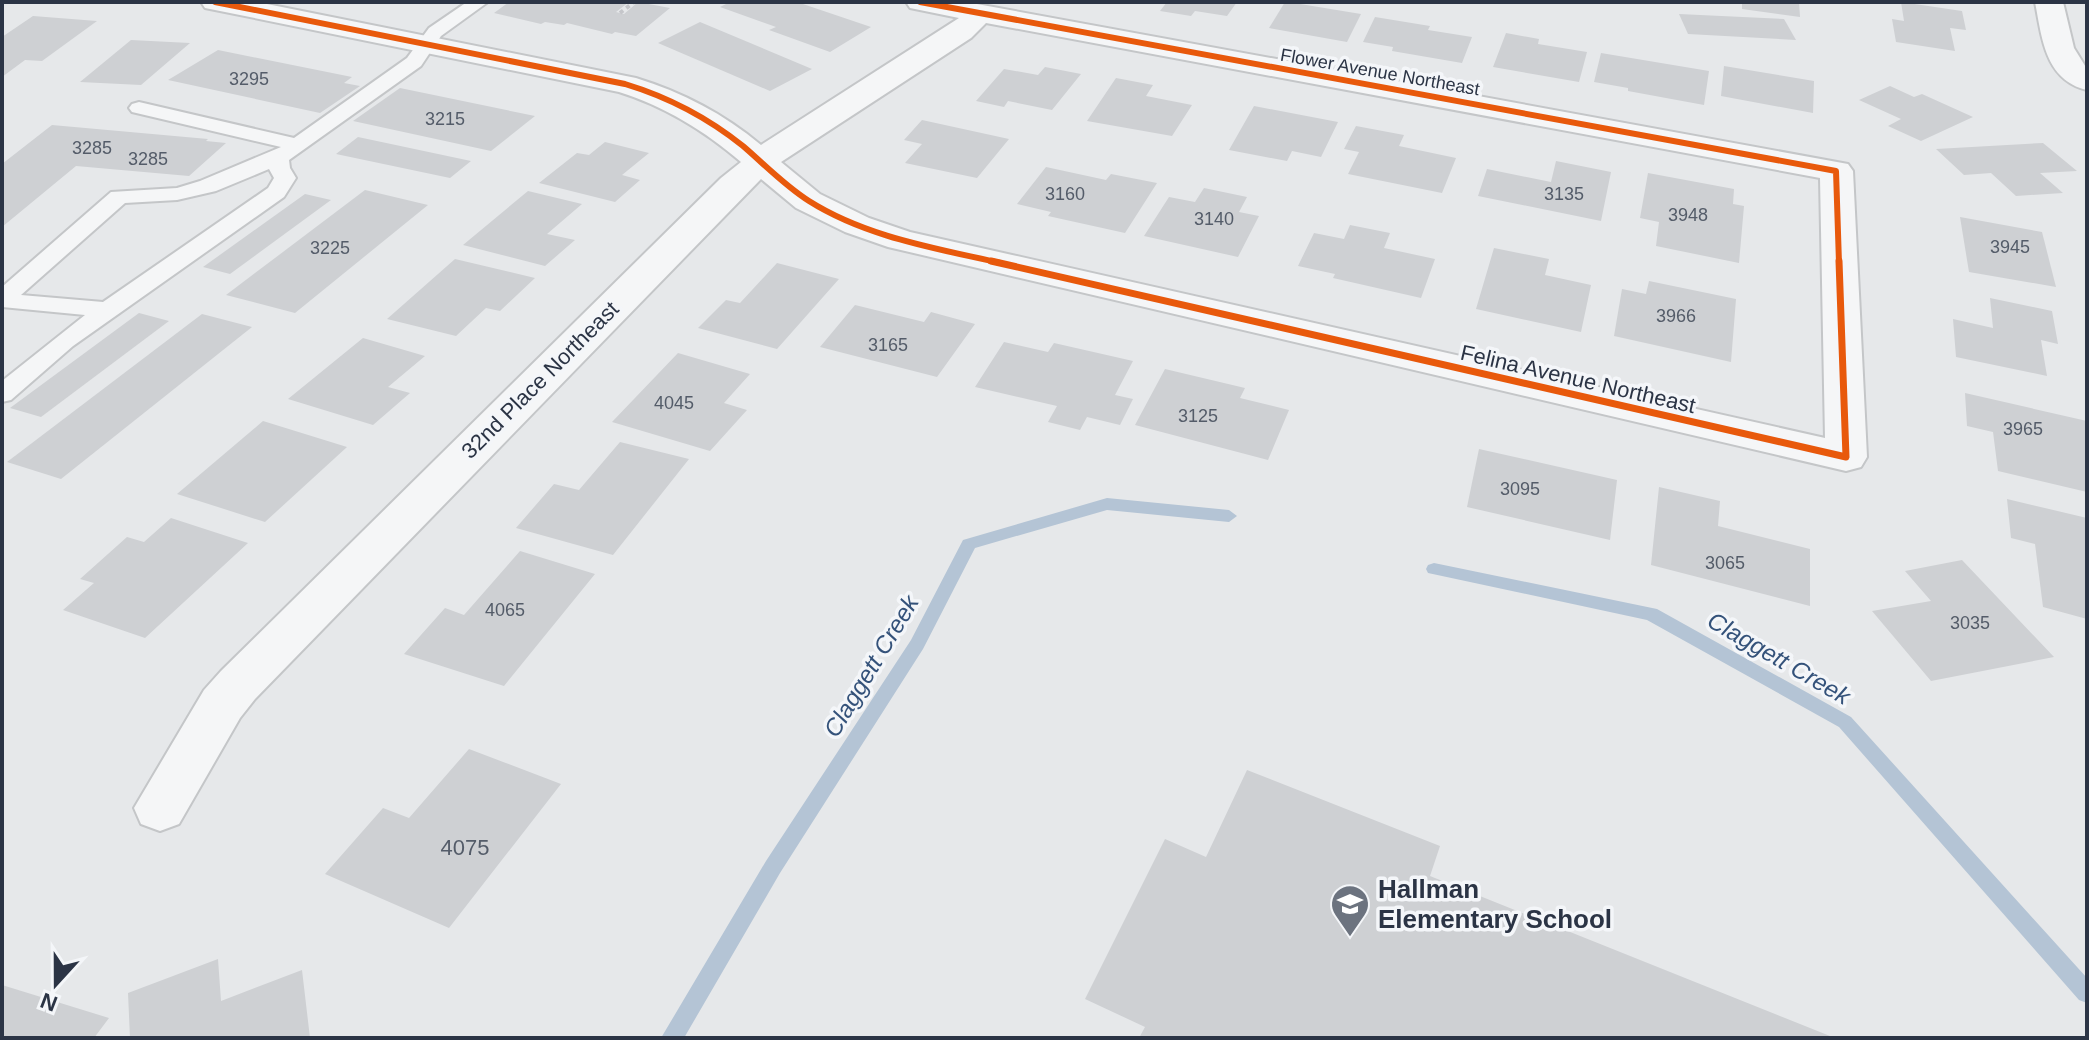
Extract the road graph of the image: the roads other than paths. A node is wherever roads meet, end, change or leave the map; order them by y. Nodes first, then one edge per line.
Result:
1 (215, 2) edge
2 (479, 2) edge
3 (920, 2) edge
4 (2049, 2) edge
5 (979, 14) junction
6 (424, 44) junction
7 (2081, 79) edge
8 (139, 108) dead end
9 (288, 151) junction
10 (759, 162) junction
11 (2, 300) edge
12 (108, 310) junction
13 (2, 394) edge
14 (1846, 457) joint
15 (160, 808) dead end

1 - 6 street, Felina Avenue Northeast
2 - 6 lane
3 - 5 street, Flower Avenue Northeast
4 - 7 street
5 - 10 street, 32nd Place Northeast
5 - 14 street, Flower Avenue Northeast
6 - 9 lane
6 - 10 street, Felina Avenue Northeast
8 - 9 lane
9 - 11 lane
9 - 12 lane
10 - 14 street, Felina Avenue Northeast
10 - 15 street, 32nd Place Northeast
11 - 12 lane
12 - 13 lane

